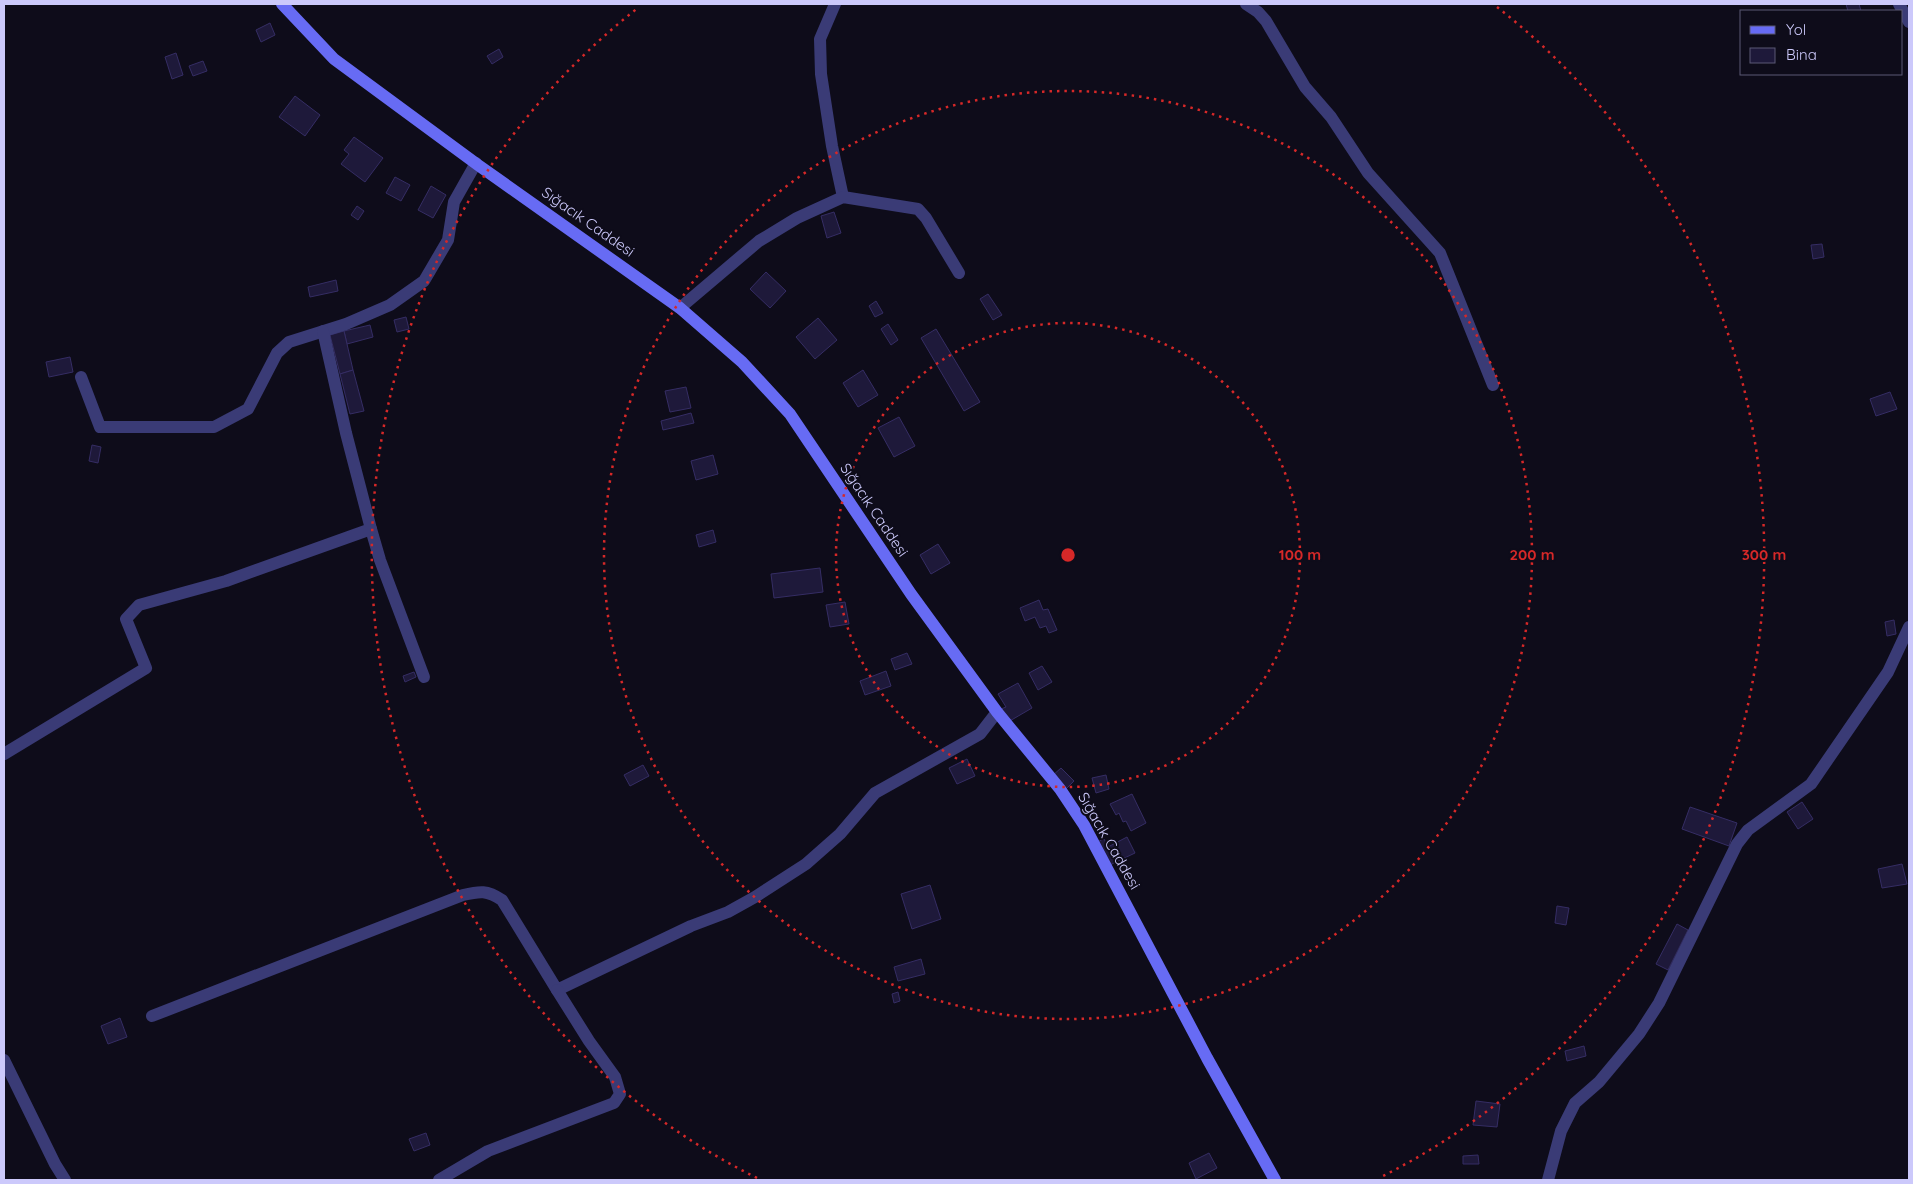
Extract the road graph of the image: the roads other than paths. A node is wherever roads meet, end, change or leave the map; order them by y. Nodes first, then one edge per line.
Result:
1 (282, 4) edge
2 (835, 4) edge
3 (1246, 4) edge
4 (476, 164) junction
5 (843, 197) junction
6 (959, 273) dead end
7 (680, 308) junction
8 (323, 331) junction
9 (82, 377) dead end
10 (1493, 385) dead end
11 (371, 528) junction
12 (1909, 627) edge
13 (424, 677) dead end
14 (996, 712) junction
15 (4, 754) edge
16 (557, 990) junction
17 (152, 1016) dead end
18 (4, 1060) edge
19 (65, 1180) edge
20 (439, 1180) edge
21 (1275, 1180) edge
22 (1548, 1180) edge

1 - 4 main road, Sığacık Caddesi
2 - 5 street
3 - 10 street
4 - 7 main road, Sığacık Caddesi
4 - 8 street
5 - 6 street
5 - 7 street
7 - 14 main road, Sığacık Caddesi
8 - 9 street
8 - 11 street
11 - 13 street
11 - 15 street
12 - 22 street
14 - 16 street
14 - 21 main road, Sığacık Caddesi
16 - 17 street
16 - 20 street
18 - 19 street

